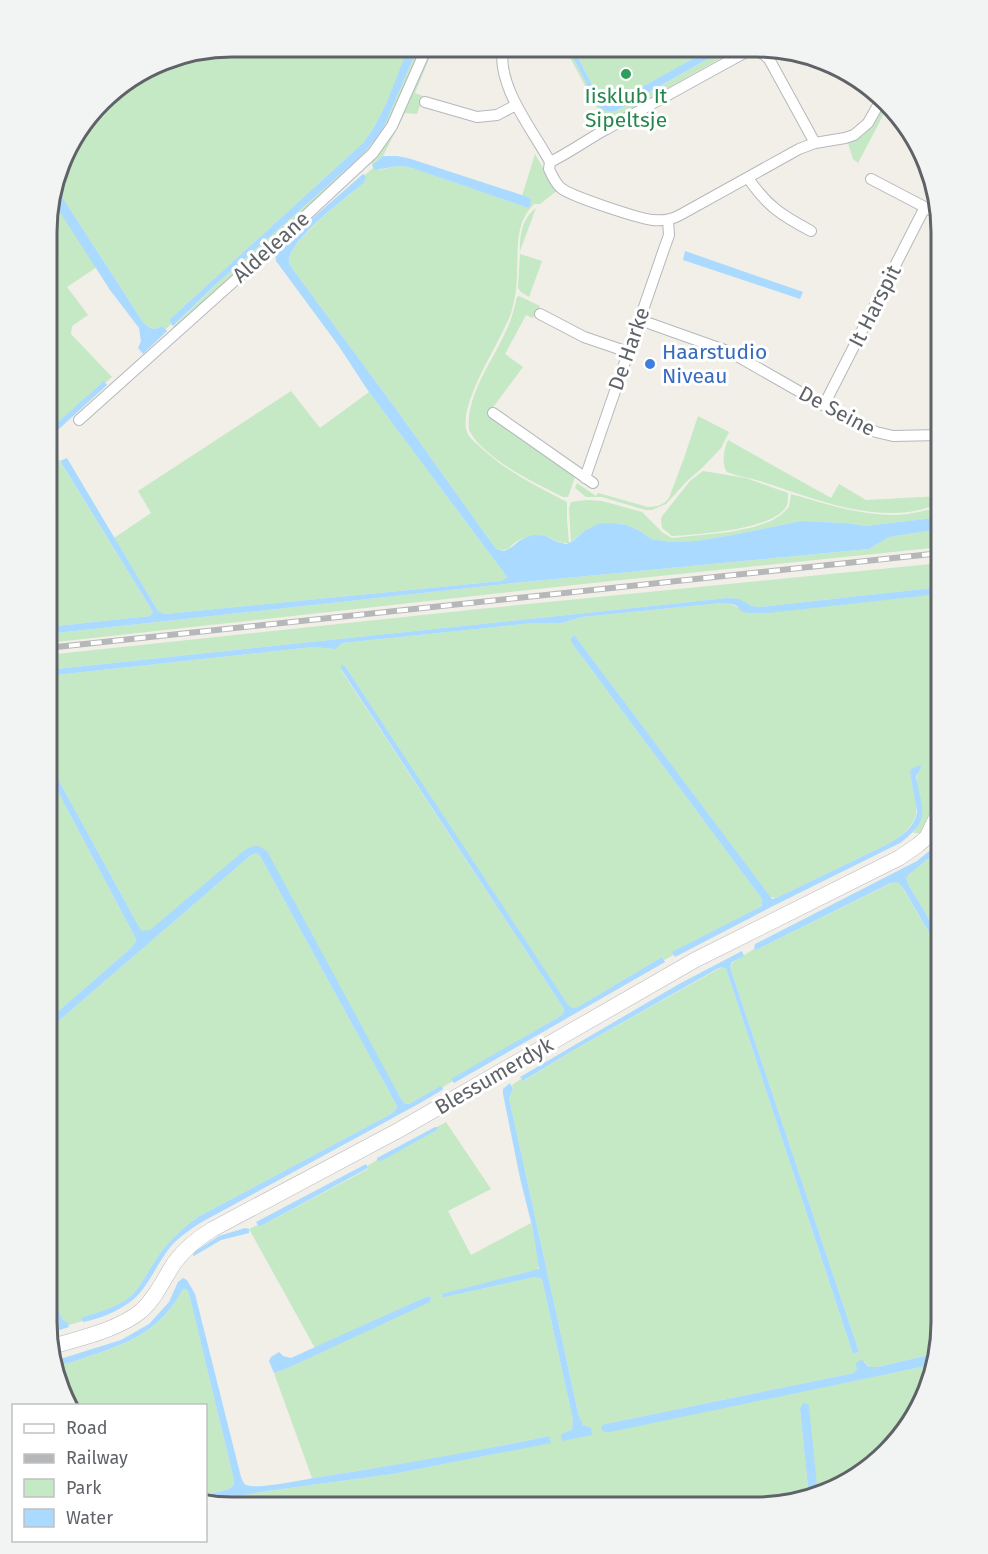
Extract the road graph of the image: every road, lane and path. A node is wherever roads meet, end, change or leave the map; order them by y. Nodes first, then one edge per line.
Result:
1 (423, 57) edge
2 (502, 57) edge
3 (737, 57) edge
4 (768, 58) edge
5 (424, 102) dead end
6 (516, 105) junction
7 (878, 106) edge
8 (815, 143) junction
9 (550, 162) junction
10 (748, 178) junction
11 (870, 179) dead end
12 (926, 207) junction
13 (929, 209) edge
14 (668, 220) junction
15 (811, 231) dead end
16 (540, 314) dead end
17 (640, 320) junction
18 (628, 352) junction
19 (824, 405) junction
20 (493, 413) dead end
21 (79, 420) dead end
22 (931, 435) edge
23 (931, 829) edge
24 (58, 1345) edge

1 - 21 street, Aldeleane
2 - 6 street
3 - 9 street
4 - 8 street
5 - 6 street
6 - 9 street
7 - 8 street
8 - 10 street
9 - 14 street
10 - 14 street
10 - 15 street
11 - 12 street
12 - 13 street
12 - 19 street, It Harspit
14 - 17 street, De Harke
16 - 18 street
17 - 18 street, De Harke
17 - 19 street, De Seine
18 - 20 street, De Harke
19 - 22 street, De Seine
23 - 24 street, Blessumerdyk

